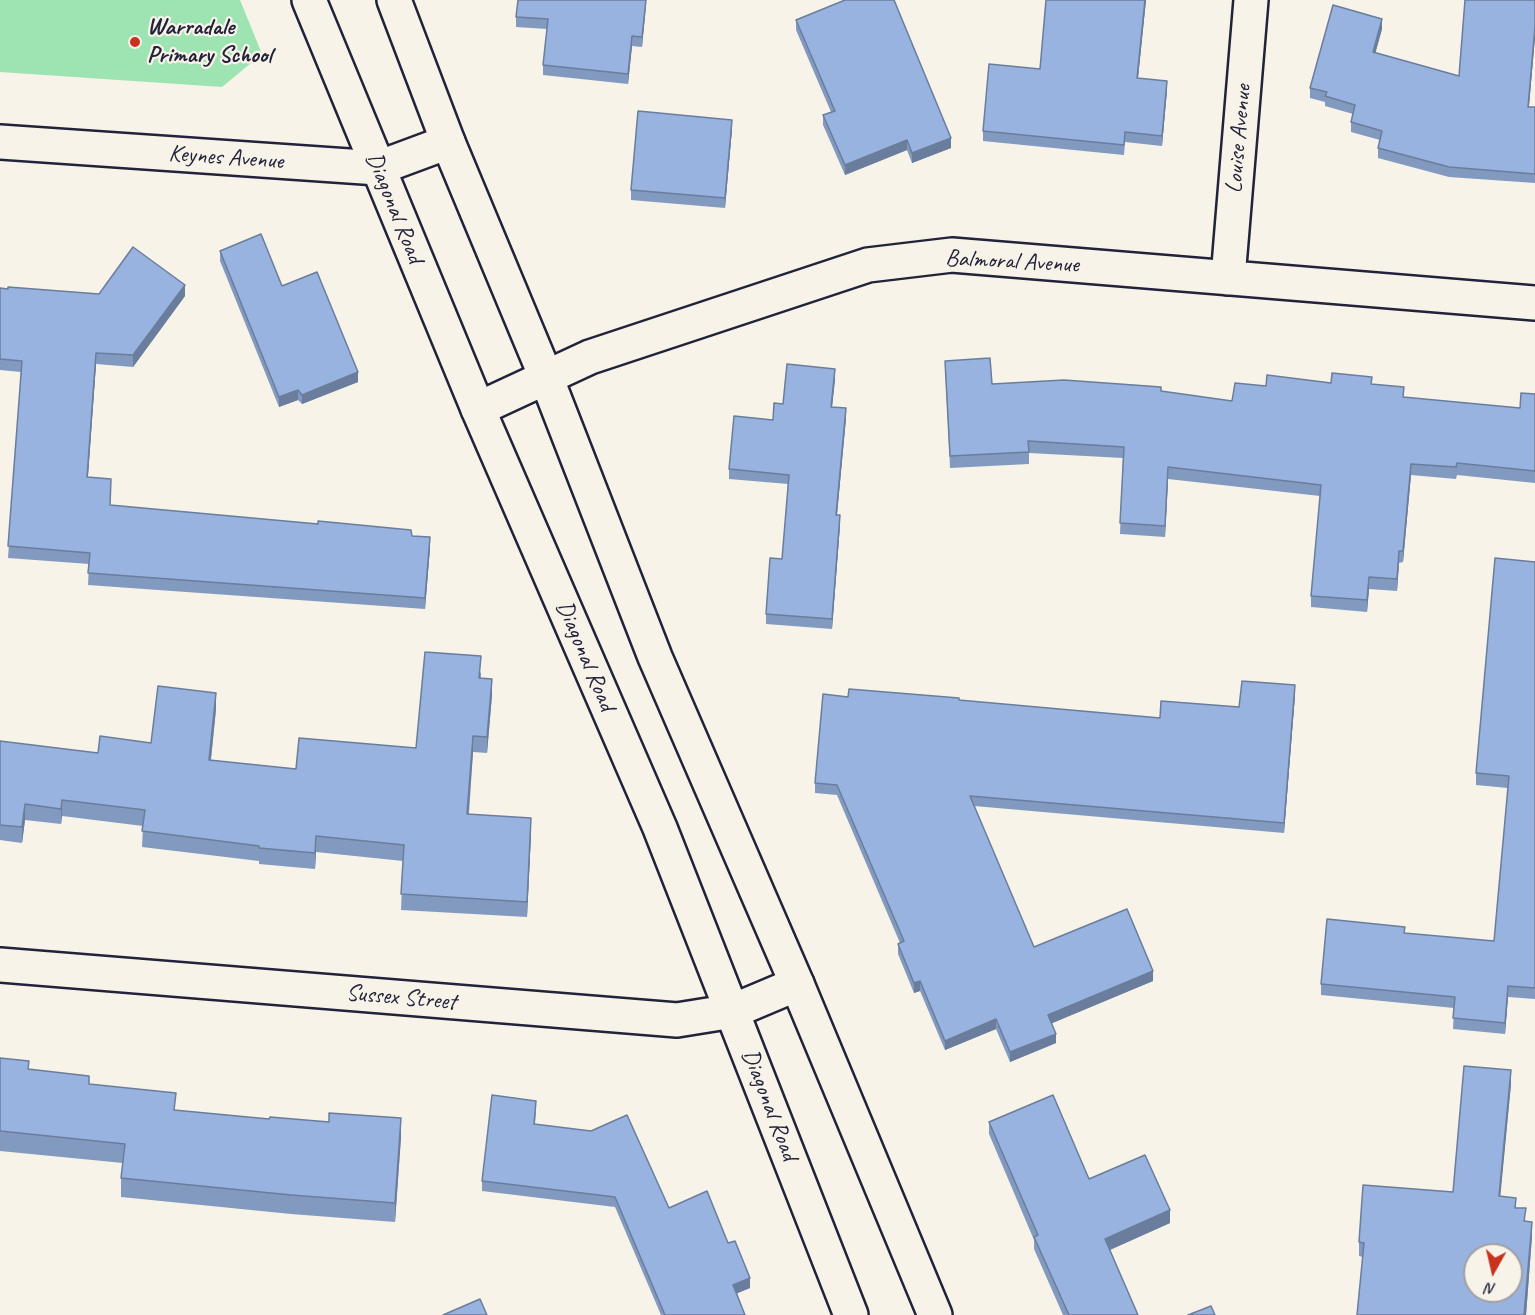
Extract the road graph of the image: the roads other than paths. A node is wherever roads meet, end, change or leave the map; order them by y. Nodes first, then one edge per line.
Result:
1 (309, 0) edge
2 (394, 0) edge
3 (1251, 0) edge
4 (0, 142) edge
5 (448, 142) junction
6 (378, 168) junction
7 (1228, 278) junction
8 (1535, 303) edge
9 (546, 377) junction
10 (477, 409) junction
11 (0, 965) edge
12 (797, 984) junction
13 (733, 1011) junction
14 (851, 1315) edge
15 (935, 1315) edge

1 - 6 main road, Diagonal Road
2 - 5 main road
3 - 7 main road, Louise Avenue
4 - 6 main road, Keynes Avenue
5 - 6 main road, Keynes Avenue
5 - 9 main road
6 - 10 main road, Diagonal Road
7 - 8 main road, Balmoral Avenue
7 - 9 main road, Balmoral Avenue
9 - 10 main road, Balmoral Avenue
9 - 12 main road
10 - 13 main road, Diagonal Road
11 - 13 main road, Sussex Street
12 - 13 main road, Sussex Street
12 - 15 main road
13 - 14 main road, Diagonal Road

